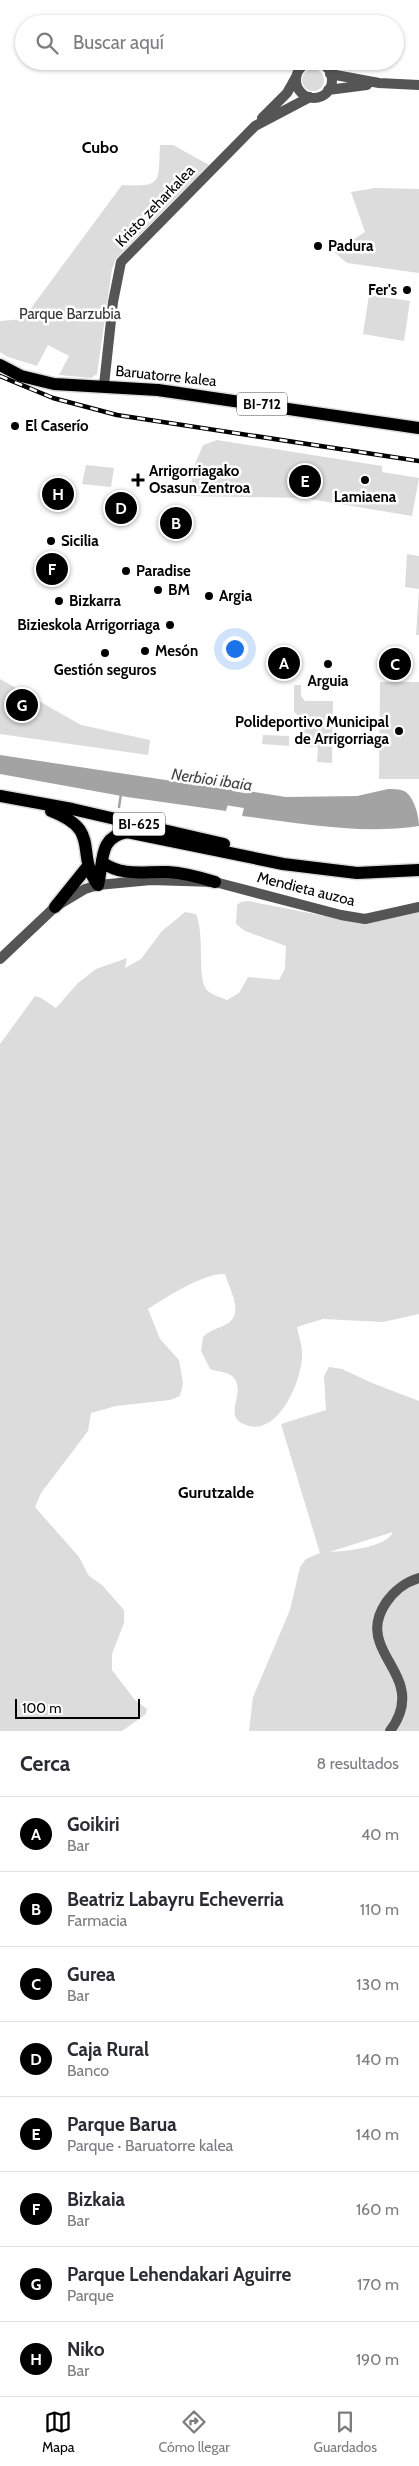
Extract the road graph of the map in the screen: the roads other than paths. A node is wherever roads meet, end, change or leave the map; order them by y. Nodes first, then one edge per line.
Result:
1 (300, 70) edge
2 (327, 70) edge
3 (330, 74) junction
4 (296, 76) junction
5 (379, 83) junction
6 (419, 85) edge
7 (328, 90) junction
8 (310, 97) junction
9 (255, 126) junction
10 (0, 365) edge
11 (104, 385) junction
12 (419, 428) edge
13 (0, 797) edge
14 (103, 863) junction
15 (88, 866) junction
16 (334, 870) junction
17 (419, 870) edge
18 (215, 882) junction
19 (98, 884) junction
20 (419, 906) edge
21 (54, 907) junction
22 (0, 960) edge
23 (419, 1578) edge
24 (390, 1731) edge

1 - 4 street
2 - 3 street
3 - 5 street
3 - 7 street
4 - 8 street
4 - 9 street
5 - 6 street
5 - 7 street
7 - 8 street
8 - 9 street, Kristo zeharkalea
9 - 11 street, Kristo zeharkalea
10 - 11 main road, Baruatorre kalea / BI-712
11 - 12 main road, Baruatorre kalea / BI-712
13 - 15 main road
13 - 16 main road, BI-625
14 - 16 main road
14 - 18 main road
14 - 19 main road
15 - 19 main road
15 - 21 main road
16 - 17 main road, BI-625
18 - 19 street, Mendieta auzoa
18 - 20 street, Mendieta auzoa
19 - 21 street, Mendieta auzoa
21 - 22 street, Mendieta auzoa
23 - 24 street

